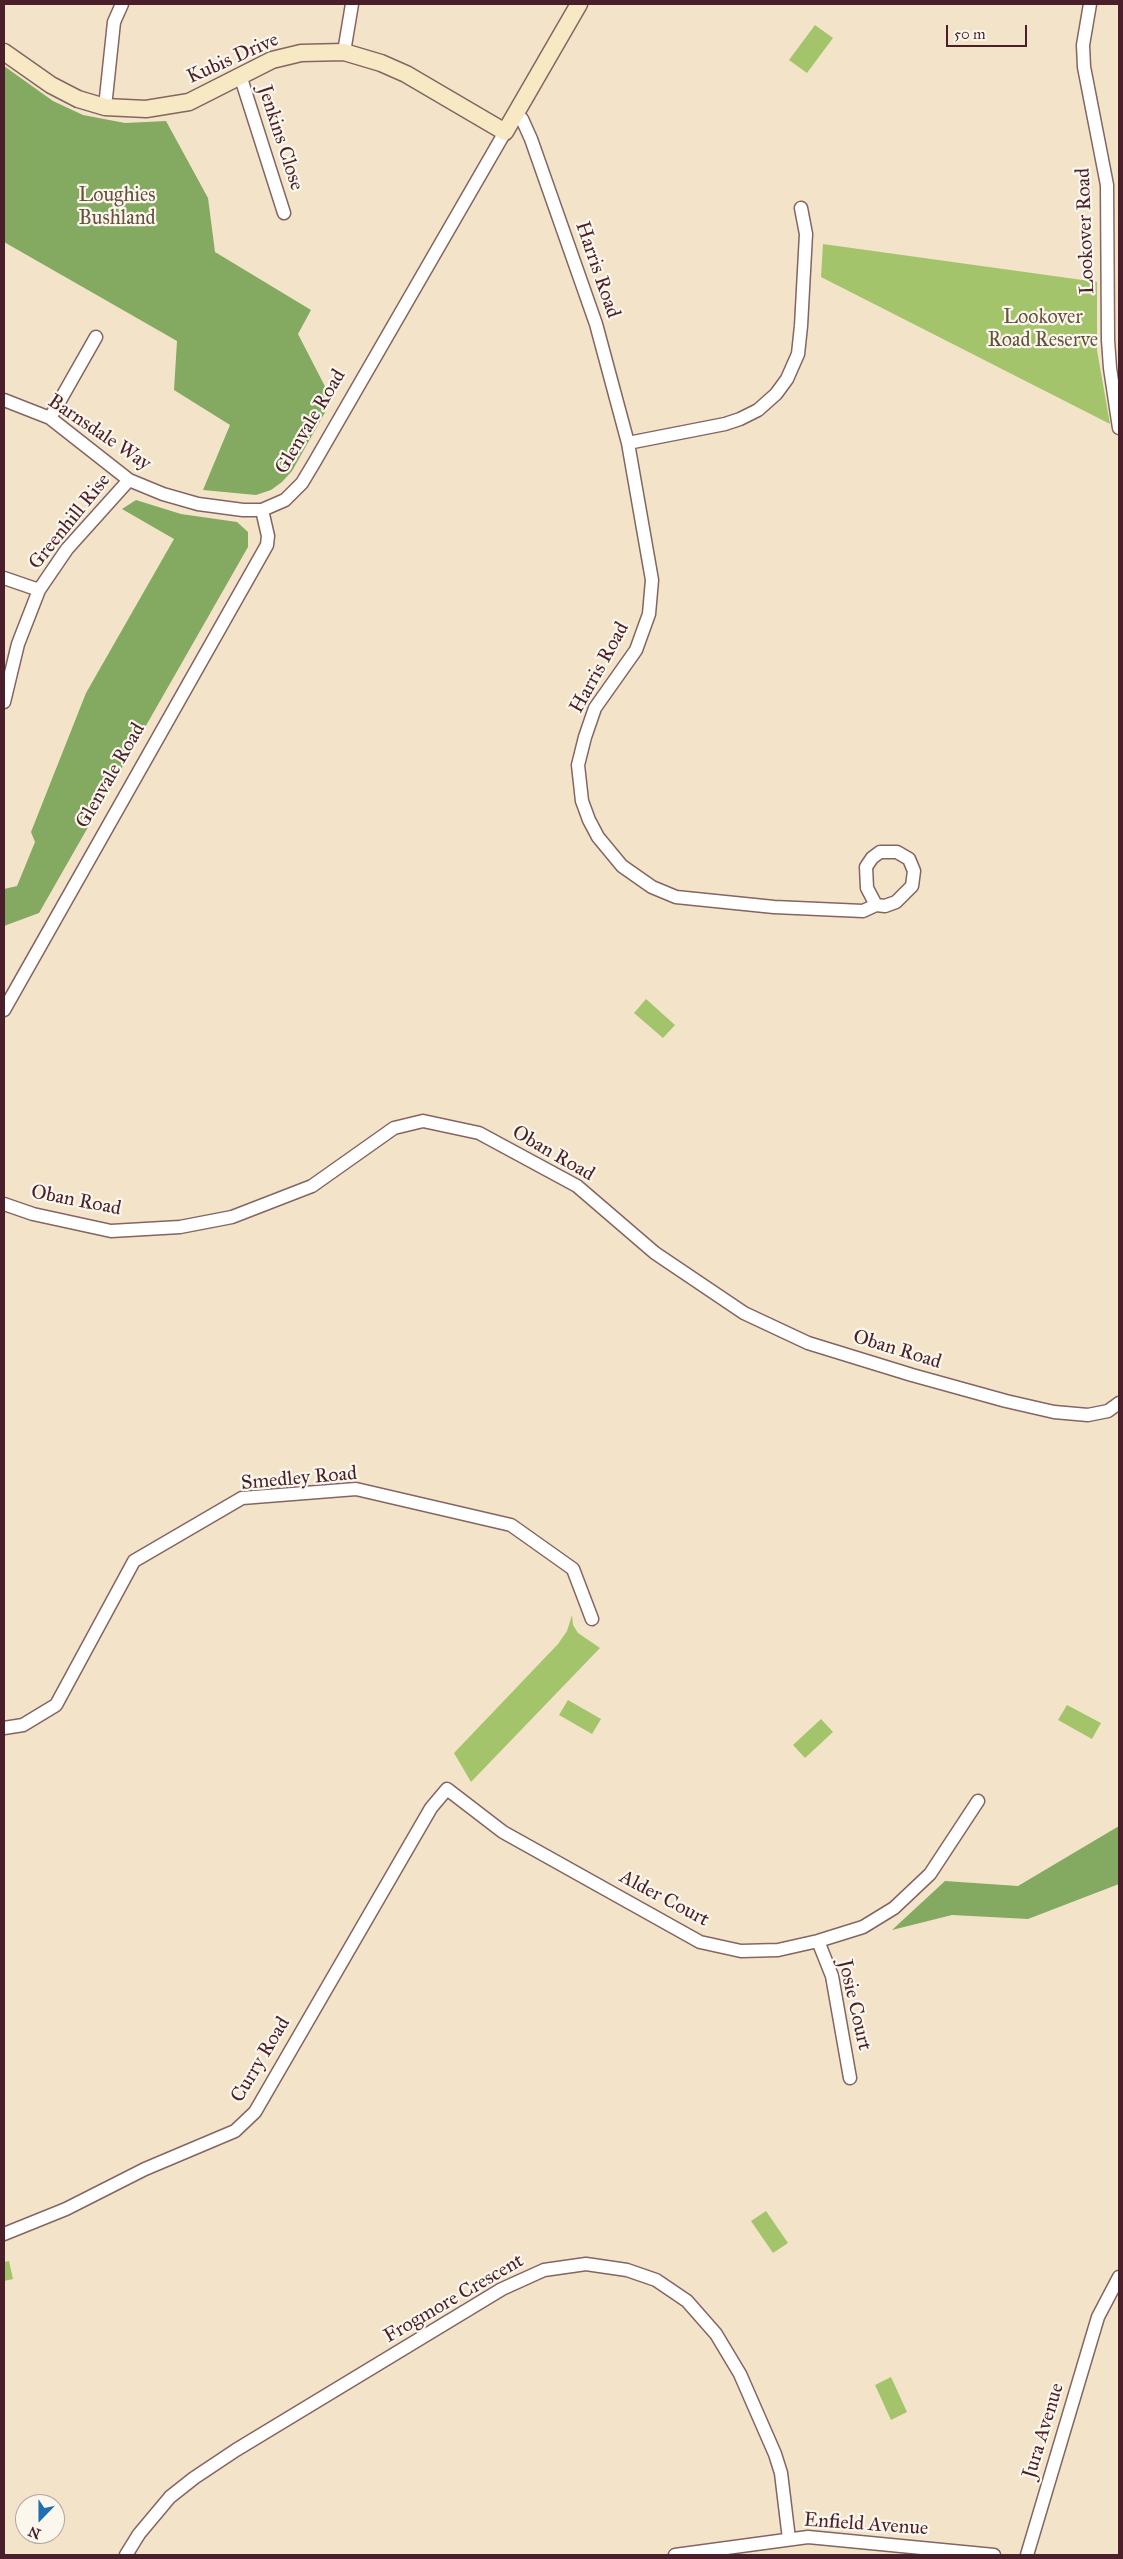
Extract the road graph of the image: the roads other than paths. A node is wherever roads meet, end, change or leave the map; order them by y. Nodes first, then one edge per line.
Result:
1 (122, 4) edge
2 (352, 4) edge
3 (578, 4) edge
4 (1090, 4) edge
5 (4, 52) edge
6 (344, 52) junction
7 (240, 74) junction
8 (106, 107) junction
9 (515, 115) junction
10 (506, 132) junction
11 (801, 208) dead end
12 (284, 213) dead end
13 (98, 334) dead end
14 (4, 400) edge
15 (50, 418) junction
16 (1119, 428) edge
17 (628, 443) junction
18 (129, 480) junction
19 (262, 510) junction
20 (4, 578) edge
21 (39, 590) junction
22 (4, 702) edge
23 (876, 905) junction
24 (4, 1010) edge
25 (4, 1204) edge
26 (1119, 1403) edge
27 (592, 1619) dead end
28 (4, 1728) edge
29 (447, 1790) joint
30 (978, 1801) dead end
31 (818, 1941) junction
32 (850, 2078) dead end
33 (4, 2234) edge
34 (1119, 2277) edge
35 (789, 2539) junction
36 (126, 2555) edge
37 (675, 2555) edge
38 (994, 2555) edge
39 (1027, 2555) edge

1 - 8 street
2 - 6 street
3 - 9 street, Glenvale Road
4 - 16 street, Lookover Road
5 - 8 street, Kubis Drive
6 - 7 street, Kubis Drive
6 - 10 street, Kubis Drive
7 - 8 street, Kubis Drive
7 - 12 street, Jenkins Close
9 - 10 street, Glenvale Road
9 - 17 street, Harris Road
10 - 19 street, Glenvale Road
11 - 17 street
13 - 15 street
14 - 15 street, Barnsdale Way
15 - 18 street, Barnsdale Way
17 - 23 street, Harris Road
18 - 19 street, Barnsdale Way
18 - 21 street, Greenhill Rise
19 - 24 street, Glenvale Road
20 - 21 street
21 - 22 street, Greenhill Rise
23 - 23 street, Harris Road
25 - 26 street, Oban Road
27 - 28 street, Smedley Road
29 - 31 street, Alder Court
29 - 33 street, Curry Road
30 - 31 street, Alder Court
31 - 32 street, Josie Court
34 - 39 street, Jura Avenue
35 - 36 street, Frogmore Crescent
35 - 37 street, Enfield Avenue
35 - 38 street, Enfield Avenue

